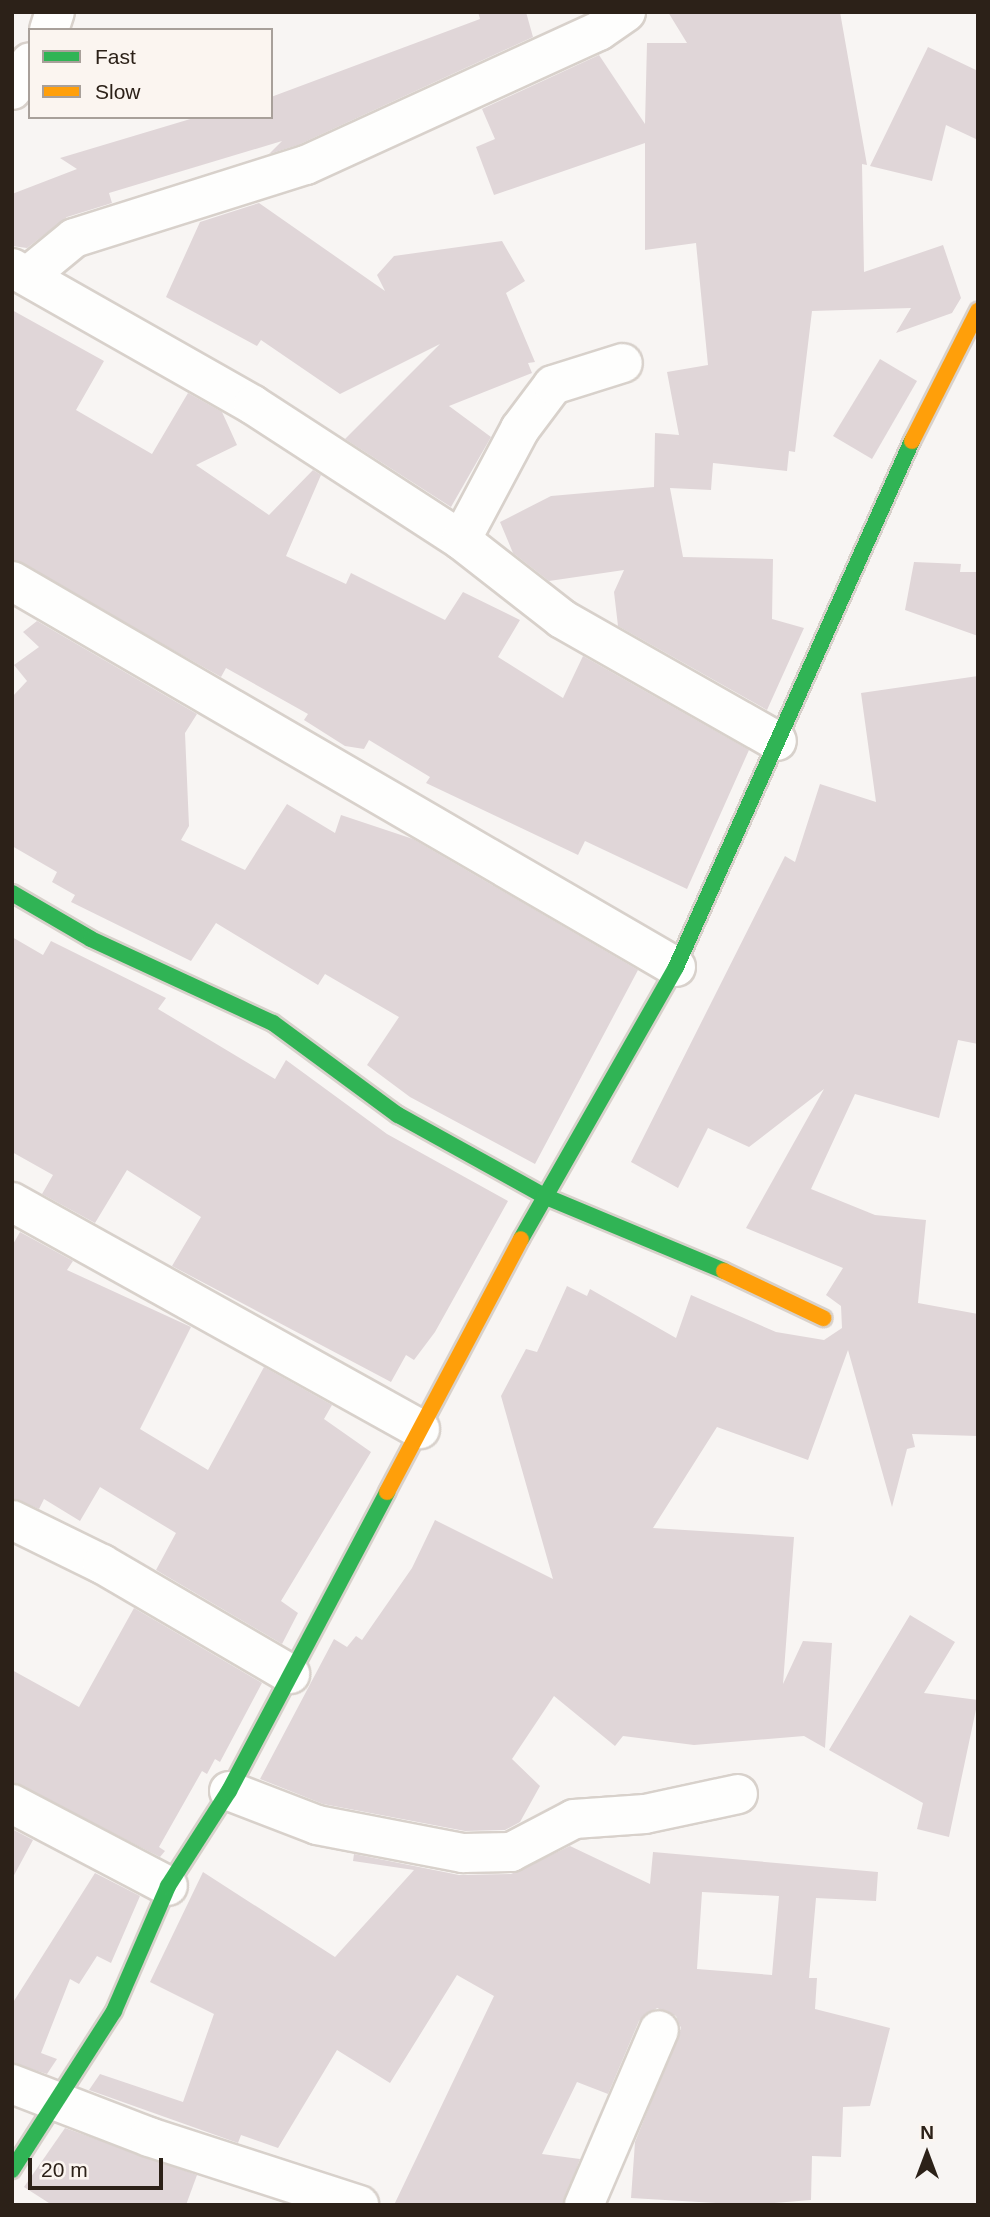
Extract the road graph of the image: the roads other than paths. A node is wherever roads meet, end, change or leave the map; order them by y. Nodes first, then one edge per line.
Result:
1 (626, 12) edge
2 (28, 65) edge
3 (12, 90) edge
4 (21, 272) edge
5 (978, 311) edge
6 (623, 363) dead end
7 (461, 540) junction
8 (12, 581) edge
9 (777, 741) junction
10 (12, 893) edge
11 (676, 967) junction
12 (544, 1196) junction
13 (12, 1202) edge
14 (823, 1318) dead end
15 (420, 1429) junction
16 (12, 1520) edge
17 (290, 1674) junction
18 (229, 1791) junction
19 (738, 1794) dead end
20 (12, 1804) edge
21 (168, 1886) junction
22 (659, 2030) dead end
23 (12, 2084) edge
24 (53, 2098) junction
25 (12, 2170) edge
26 (359, 2205) edge
27 (584, 2205) edge

1 - 4 street
2 - 3 street
4 - 7 street
5 - 9 street
6 - 7 street
7 - 9 street
8 - 11 street
9 - 11 street
10 - 12 street
11 - 12 street
12 - 14 street
12 - 15 street
13 - 15 street
15 - 17 street
16 - 17 street
17 - 18 street
18 - 19 street
18 - 21 street
20 - 21 street
21 - 24 street
22 - 27 street
23 - 24 street
24 - 25 street
24 - 26 street

